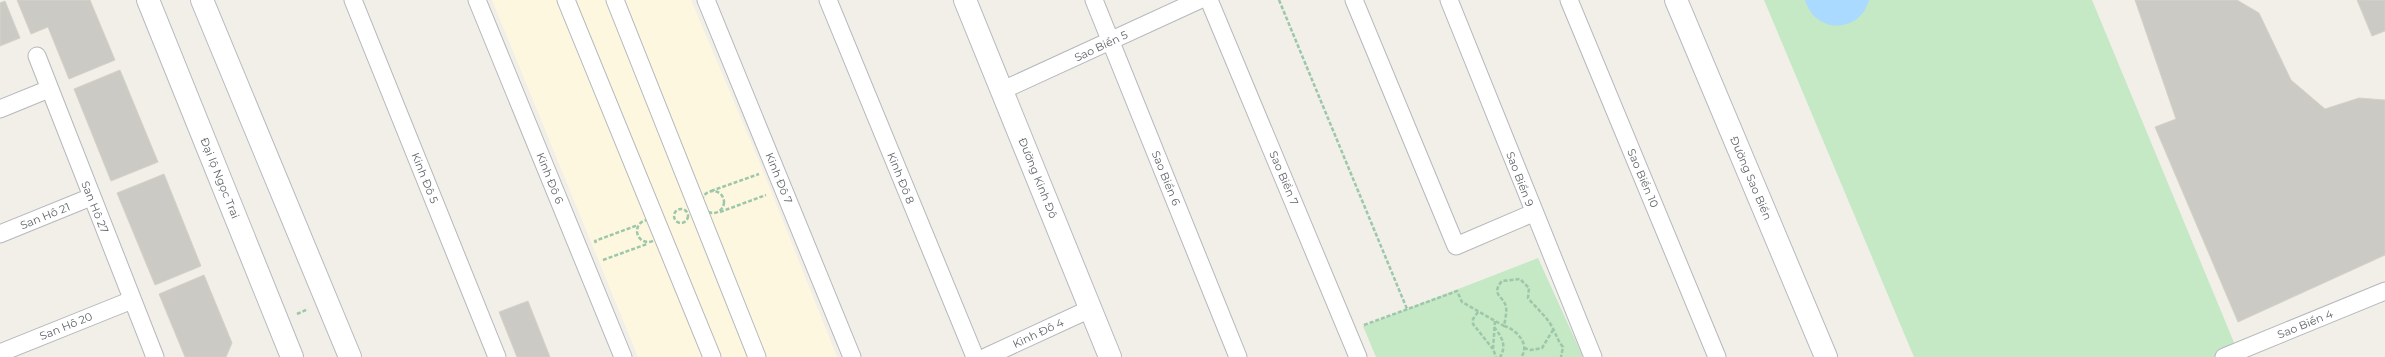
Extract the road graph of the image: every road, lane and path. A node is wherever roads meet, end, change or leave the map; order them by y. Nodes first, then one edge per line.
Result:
1 (148, 0) edge
2 (202, 0) edge
3 (353, 0) edge
4 (477, 0) edge
5 (566, 0) edge
6 (615, 0) edge
7 (706, 0) edge
8 (828, 0) edge
9 (965, 0) edge
10 (1094, 0) edge
11 (1199, 0) edge
12 (1209, 0) edge
13 (1279, 0) edge
14 (1354, 0) edge
15 (1449, 0) edge
16 (1569, 0) edge
17 (1676, 0) edge
18 (1111, 42) junction
19 (37, 56) dead end
20 (49, 89) junction
21 (1003, 90) junction
22 (0, 110) edge
23 (764, 180) dead end
24 (712, 191) dead end
25 (770, 194) dead end
26 (91, 197) junction
27 (720, 212) dead end
28 (1533, 213) junction
29 (638, 226) dead end
30 (0, 234) edge
31 (651, 242) dead end
32 (598, 247) dead end
33 (600, 254) dead end
34 (2385, 291) edge
35 (132, 300) junction
36 (308, 309) dead end
37 (1090, 309) junction
38 (1407, 309) junction
39 (1478, 312) junction
40 (296, 314) dead end
41 (1495, 321) junction
42 (1363, 326) dead end
43 (1504, 326) junction
44 (1494, 327) junction
45 (1553, 330) junction
46 (1524, 348) junction
47 (1493, 349) junction
48 (0, 353) edge
49 (347, 356) edge
50 (155, 357) edge
51 (292, 357) edge
52 (497, 357) edge
53 (623, 357) edge
54 (712, 357) edge
55 (757, 357) edge
56 (852, 357) edge
57 (975, 357) edge
58 (986, 357) edge
59 (1110, 357) edge
60 (1238, 357) edge
61 (1358, 357) edge
62 (1496, 357) edge
63 (1500, 357) edge
64 (1521, 357) edge
65 (1561, 357) edge
66 (1593, 357) edge
67 (1717, 357) edge
68 (1826, 357) edge
69 (2224, 357) edge

1 - 51 street, Đại lộ Ngọc Trai
2 - 49 street
3 - 52 street, Kinh Đô 5
4 - 53 street, Kinh Đô 6
5 - 54 street
6 - 55 street
7 - 56 street, Kinh Đô 7
8 - 57 street, Kinh Đô 8
9 - 21 street, Đường Kinh Đô
10 - 18 street, Sao Biển 6
11 - 18 street, Sao Biển 5
12 - 61 street, Sao Biển 7
13 - 38 path
14 - 28 street
15 - 28 street, Sao Biển 9
16 - 67 street, Sao Biển 10
17 - 68 street, Đường Sao Biển
18 - 21 street, Sao Biển 5
18 - 60 street, Sao Biển 6
19 - 20 street, San Hô 27
20 - 22 street
20 - 26 street, San Hô 27
21 - 37 street, Đường Kinh Đô
23 - 24 path
25 - 27 path
26 - 30 street, San Hô 21
26 - 35 street, San Hô 27
28 - 66 street, Sao Biển 9
29 - 32 path
31 - 33 path
34 - 69 street, Sao Biển 4
35 - 48 street, San Hô 20
35 - 50 street, San Hô 27
36 - 40 path
37 - 58 street, Kinh Đô 4
37 - 59 street, Đường Kinh Đô
38 - 39 path
38 - 42 path
39 - 41 path
39 - 47 path
41 - 43 path
41 - 44 path
43 - 45 path
43 - 46 path
44 - 47 path
44 - 63 path
45 - 46 path
45 - 65 path
46 - 64 path
47 - 62 path

